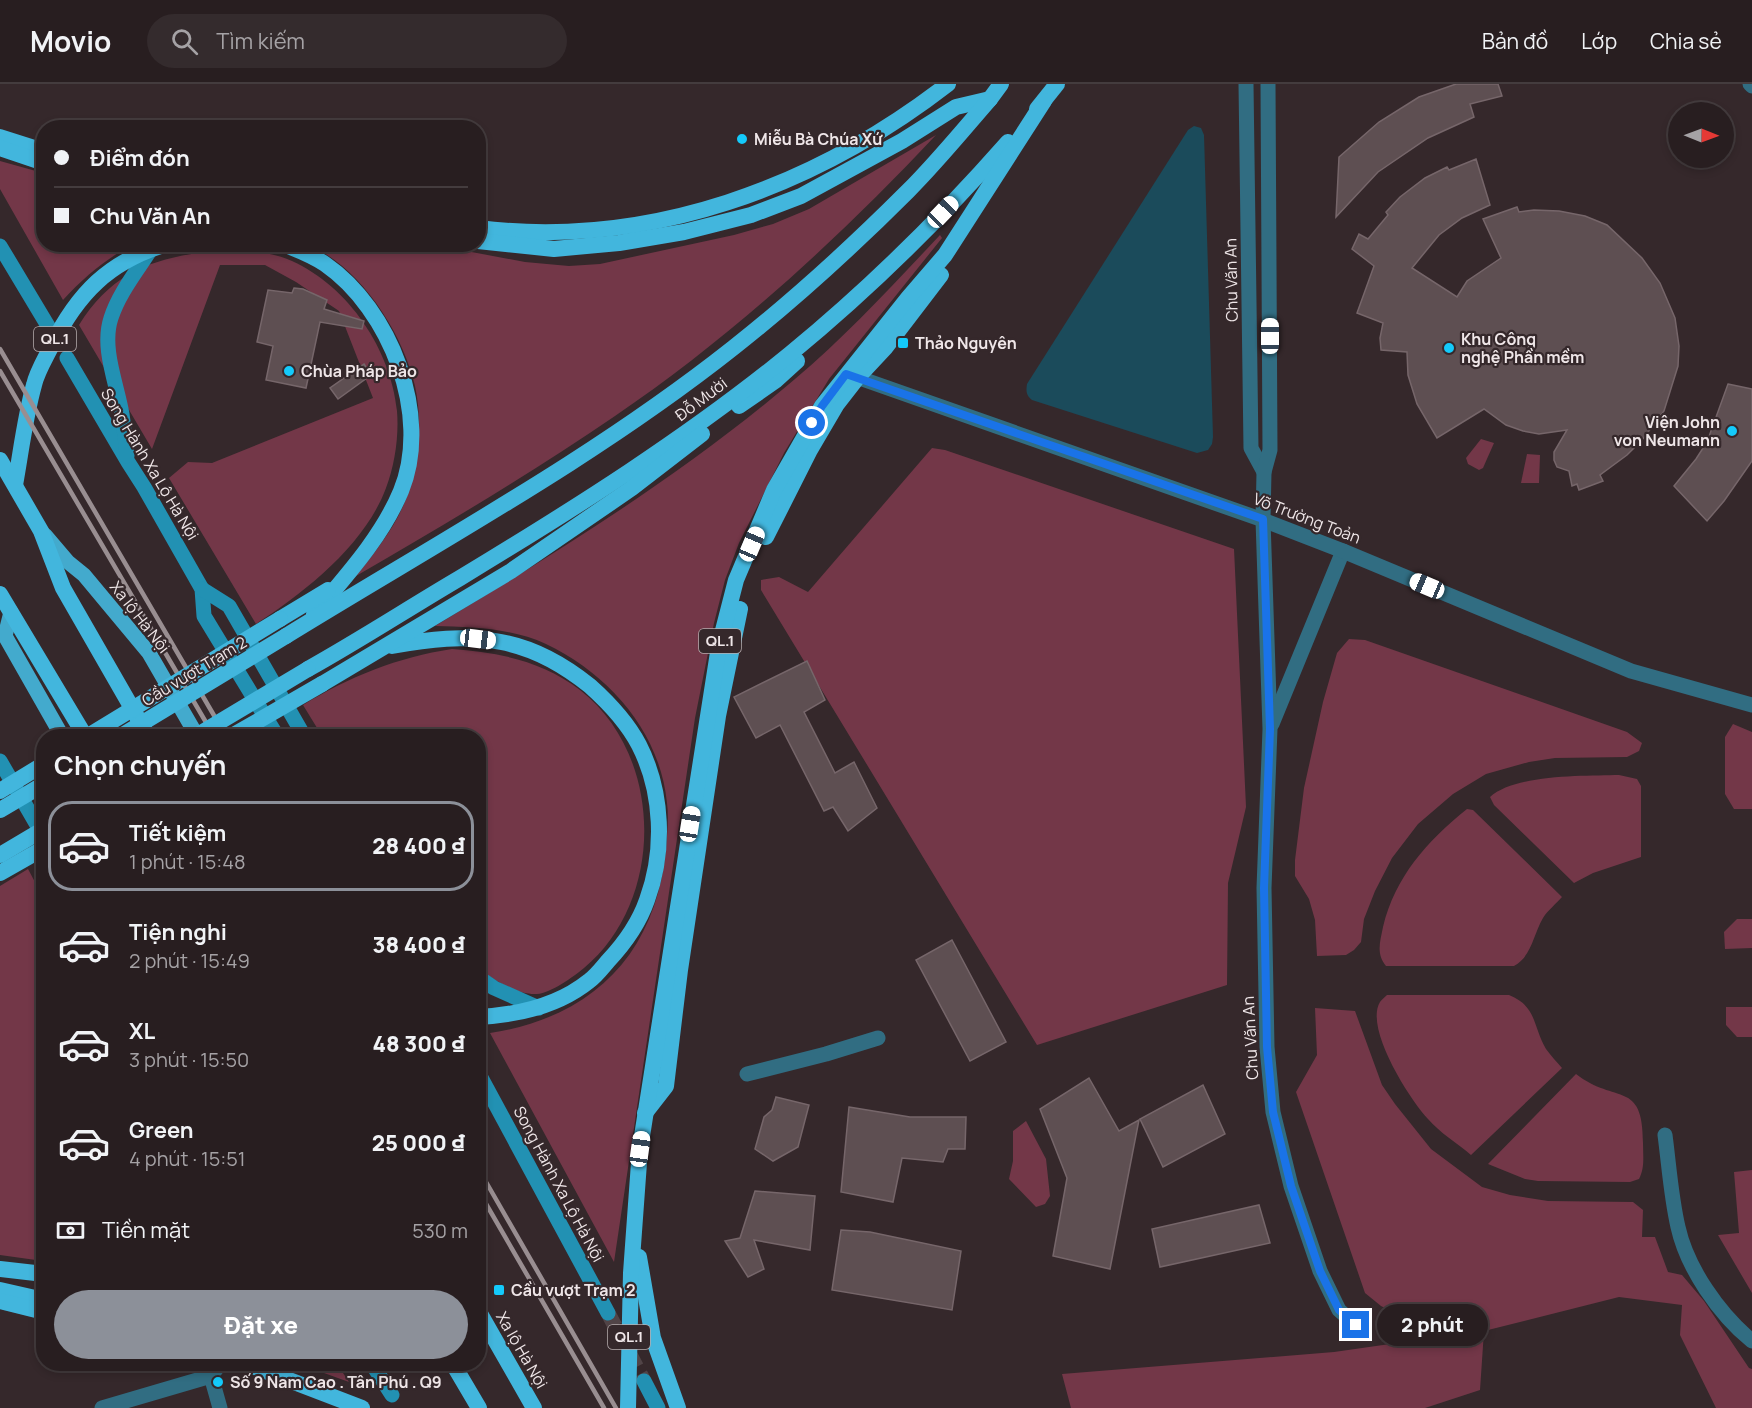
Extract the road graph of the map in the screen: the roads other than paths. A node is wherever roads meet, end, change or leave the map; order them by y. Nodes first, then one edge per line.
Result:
1 (948, 84) edge
2 (1001, 84) edge
3 (1057, 84) edge
4 (1246, 84) edge
5 (1268, 84) edge
6 (990, 99) junction
7 (1044, 101) junction
8 (0, 137) edge
9 (0, 148) edge
10 (36, 148) edge
11 (36, 160) edge
12 (1001, 168) junction
13 (486, 229) edge
14 (486, 242) edge
15 (0, 246) edge
16 (143, 252) edge
17 (149, 252) edge
18 (305, 252) edge
19 (48, 326) dead end
20 (67, 358) dead end
21 (852, 376) junction
22 (0, 460) edge
23 (128, 462) junction
24 (1264, 472) junction
25 (15, 485) junction
26 (1263, 519) junction
27 (41, 531) junction
28 (1343, 551) junction
29 (339, 583) junction
30 (202, 589) junction
31 (0, 594) edge
32 (11, 612) junction
33 (306, 623) junction
34 (286, 636) joint
35 (379, 648) junction
36 (327, 658) junction
37 (1752, 705) edge
38 (58, 729) edge
39 (83, 729) edge
40 (99, 729) edge
41 (133, 729) edge
42 (144, 729) edge
43 (192, 729) edge
44 (208, 729) edge
45 (244, 729) edge
46 (273, 729) edge
47 (300, 729) edge
48 (1270, 729) junction
49 (0, 761) edge
50 (36, 769) edge
51 (36, 789) edge
52 (0, 790) edge
53 (0, 810) edge
54 (36, 823) edge
55 (36, 834) edge
56 (36, 853) edge
57 (0, 855) edge
58 (0, 873) edge
59 (486, 982) edge
60 (539, 1008) junction
61 (486, 1016) edge
62 (878, 1038) dead end
63 (747, 1074) dead end
64 (486, 1087) edge
65 (1665, 1135) dead end
66 (634, 1227) junction
67 (0, 1269) edge
68 (36, 1273) edge
69 (0, 1290) edge
70 (36, 1298) edge
71 (0, 1301) edge
72 (36, 1310) edge
73 (608, 1314) tunnel mouth
74 (486, 1324) edge
75 (1356, 1325) dead end
76 (1752, 1341) edge
77 (213, 1371) edge
78 (216, 1371) edge
79 (266, 1371) edge
80 (377, 1371) edge
81 (457, 1371) edge
82 (644, 1381) tunnel mouth
83 (464, 1382) junction
84 (392, 1395) dead end
85 (355, 1404) edge
86 (102, 1408) edge
87 (220, 1408) edge
88 (464, 1408) edge
89 (479, 1408) edge
90 (534, 1408) edge
91 (628, 1408) edge
92 (658, 1408) edge
93 (678, 1408) edge

1 - 13 highway
2 - 6 highway, Đỗ Mười
3 - 7 highway, Đỗ Mười / QL.1
4 - 24 street, Chu Văn An
5 - 24 street, Chu Văn An
6 - 14 highway
6 - 33 highway, Đỗ Mười
7 - 12 highway, QL.1
7 - 36 highway, Đỗ Mười / QL.1
8 - 10 highway
9 - 11 highway
12 - 21 highway, QL.1
12 - 35 highway, Đỗ Mười / QL.1
15 - 19 main road
16 - 25 highway, QL.1
17 - 23 main road
18 - 29 highway
20 - 23 main road, Song Hành Xa Lộ Hà Nội
21 - 26 street, Võ Trường Toản
21 - 66 highway, QL.1
22 - 25 highway, Xa lộ Hà Nội
23 - 30 main road, Song Hành Xa Lộ Hà Nội
24 - 26 street, Chu Văn An
25 - 27 highway, Xa lộ Hà Nội
26 - 28 street, Võ Trường Toản
26 - 48 street, Chu Văn An
27 - 42 highway, Xa lộ Hà Nội
27 - 43 main road, Xa lộ Hà Nội
28 - 37 street, Võ Trường Toản
28 - 48 street, Chu Văn An
29 - 33 highway
29 - 40 highway, Cầu vượt Trạm 2, bridge
30 - 46 main road, Song Hành Xa Lộ Hà Nội
30 - 47 main road, Song Hành Xa Lộ Hà Nội
31 - 32 highway
32 - 38 main road
32 - 39 highway
33 - 34 highway, Đỗ Mười
34 - 41 highway, Cầu vượt Trạm 2, bridge
35 - 36 highway, QL.1
35 - 45 highway, Đỗ Mười / QL.1, bridge
35 - 60 highway, QL.1
36 - 44 highway, Đỗ Mười / QL.1, bridge
48 - 75 street, Chu Văn An
49 - 54 main road
50 - 52 highway, bridge
51 - 53 highway, bridge
55 - 57 highway, bridge
56 - 58 highway
59 - 60 main road
60 - 61 highway, QL.1
62 - 63 street
64 - 73 main road, Song Hành Xa Lộ Hà Nội
65 - 76 street
66 - 91 highway, QL.1
66 - 93 highway
67 - 68 highway
69 - 70 highway
71 - 72 highway
74 - 90 highway, Xa lộ Hà Nội
77 - 86 street
78 - 87 street
79 - 85 highway
80 - 84 main road
81 - 83 highway
82 - 92 main road
83 - 88 highway
83 - 89 highway

